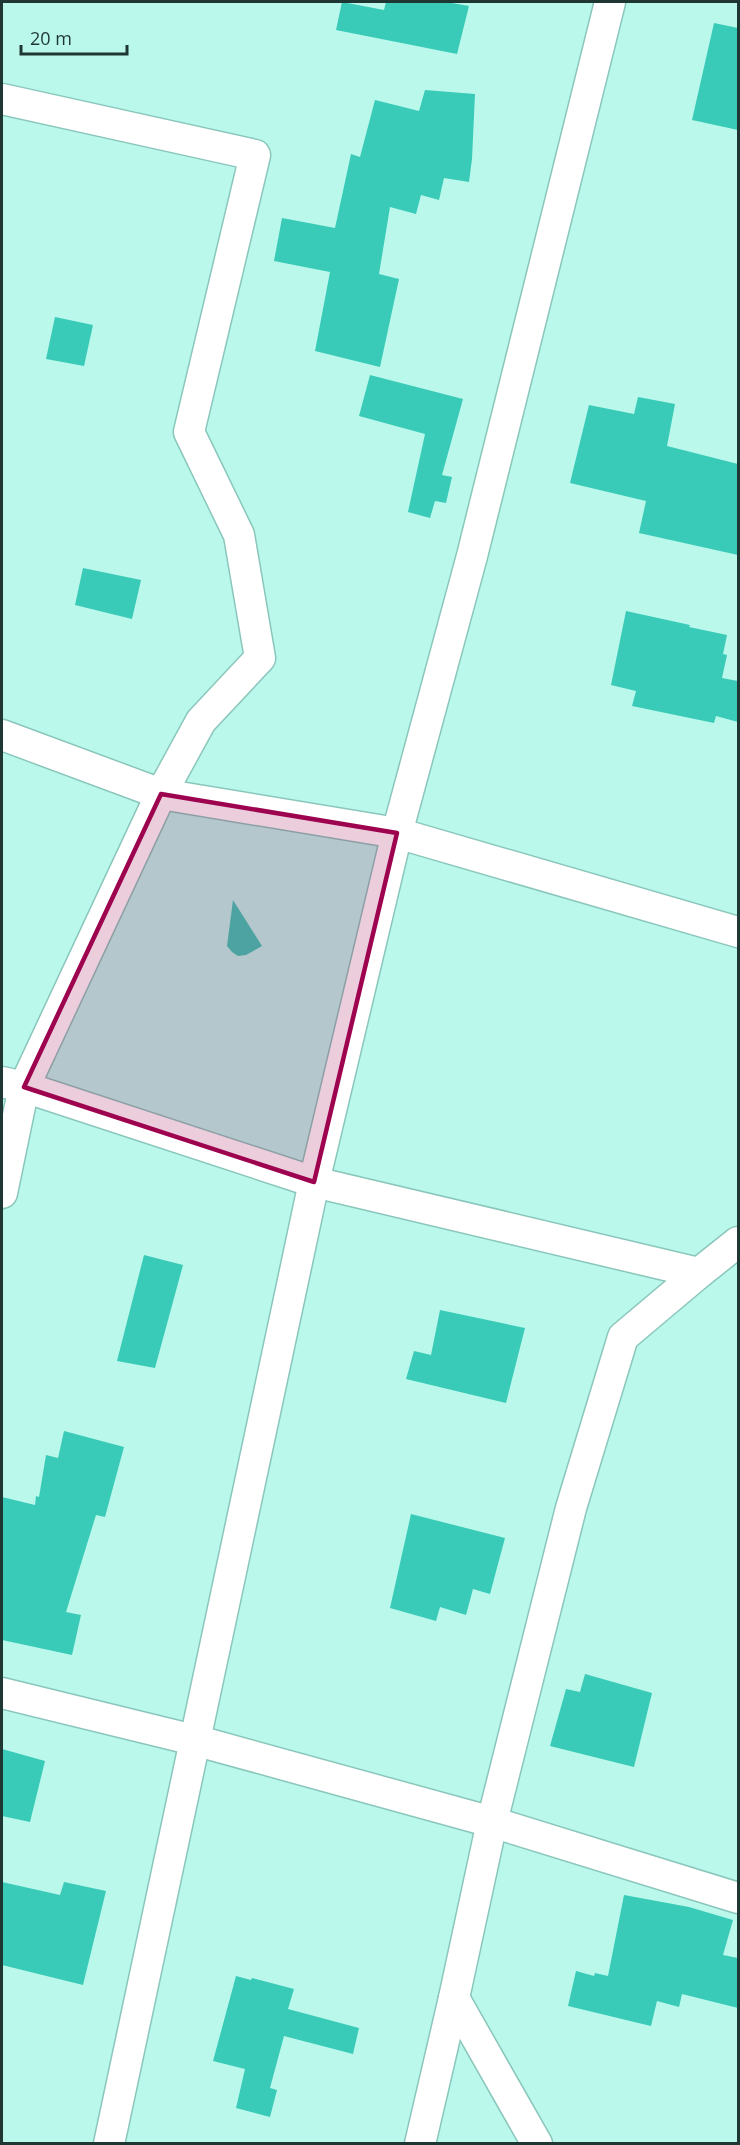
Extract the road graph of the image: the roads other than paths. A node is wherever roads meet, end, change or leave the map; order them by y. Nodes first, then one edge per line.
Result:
1 (610, 2) edge
2 (2, 99) edge
3 (2, 112) edge
4 (255, 155) junction
5 (2, 735) edge
6 (160, 794) junction
7 (397, 833) junction
8 (738, 932) edge
9 (13, 1085) edge
10 (314, 1182) junction
11 (2, 1193) edge
12 (738, 1242) edge
13 (699, 1272) junction
14 (2, 1693) edge
15 (194, 1740) junction
16 (492, 1822) junction
17 (738, 1898) edge
18 (454, 1998) junction
19 (109, 2144) edge
20 (420, 2144) edge
21 (537, 2144) edge

1 - 7 street
2 - 4 street
3 - 4 street
4 - 6 street
5 - 6 street
6 - 7 street
6 - 9 street
7 - 8 street
7 - 10 street
9 - 10 street
9 - 11 street
10 - 13 street
10 - 15 street
12 - 13 street
13 - 16 street
14 - 15 street
15 - 16 street
15 - 19 street
16 - 17 street
16 - 18 street
18 - 20 street
18 - 21 street

